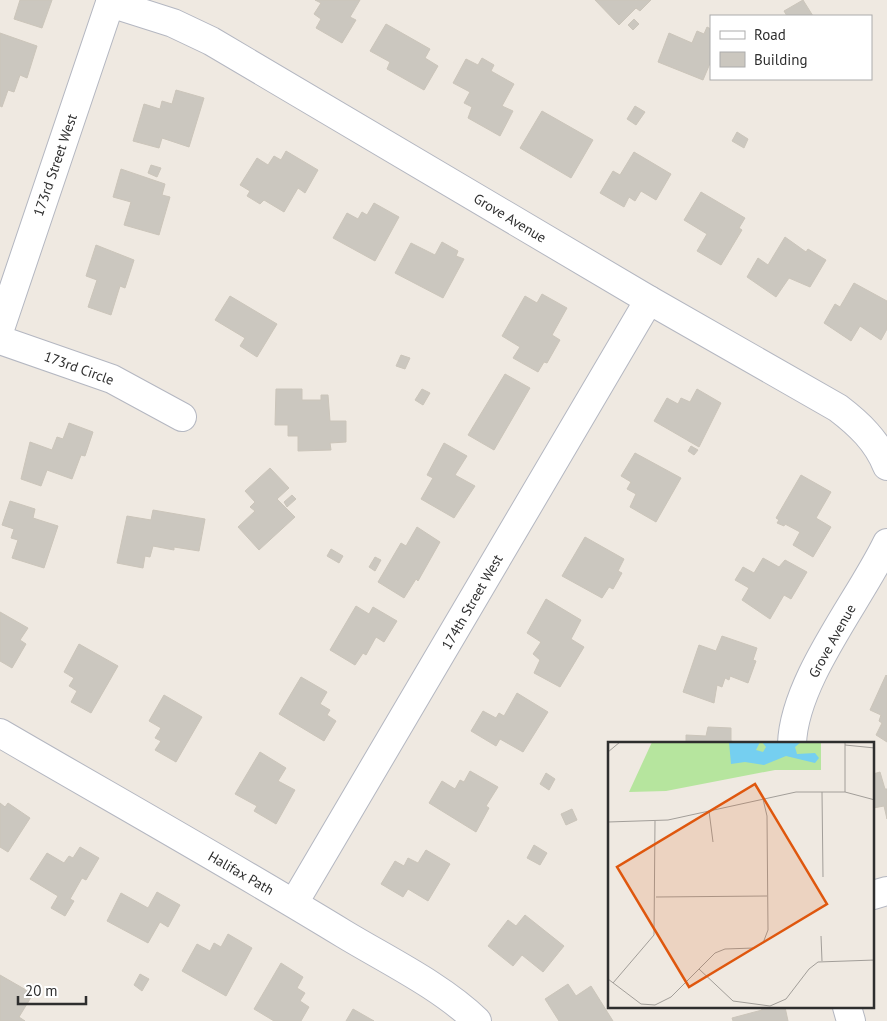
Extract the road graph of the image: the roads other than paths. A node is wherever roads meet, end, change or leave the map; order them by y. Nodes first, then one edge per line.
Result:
1 (110, 2) edge
2 (649, 300) junction
3 (0, 330) edge
4 (0, 340) edge
5 (182, 418) dead end
6 (887, 466) edge
7 (887, 543) edge
8 (0, 733) edge
9 (792, 742) edge
10 (887, 891) edge
11 (874, 895) edge
12 (294, 903) junction
13 (847, 1008) edge
14 (477, 1021) edge
15 (851, 1021) edge

1 - 2 street, Grove Avenue
1 - 3 street, 173rd Street West
2 - 6 street, Grove Avenue
2 - 12 street, 174th Street West
4 - 5 street, 173rd Circle
7 - 9 street, Grove Avenue
8 - 12 street, Halifax Path
10 - 11 street
12 - 14 street, Halifax Path
13 - 15 street

